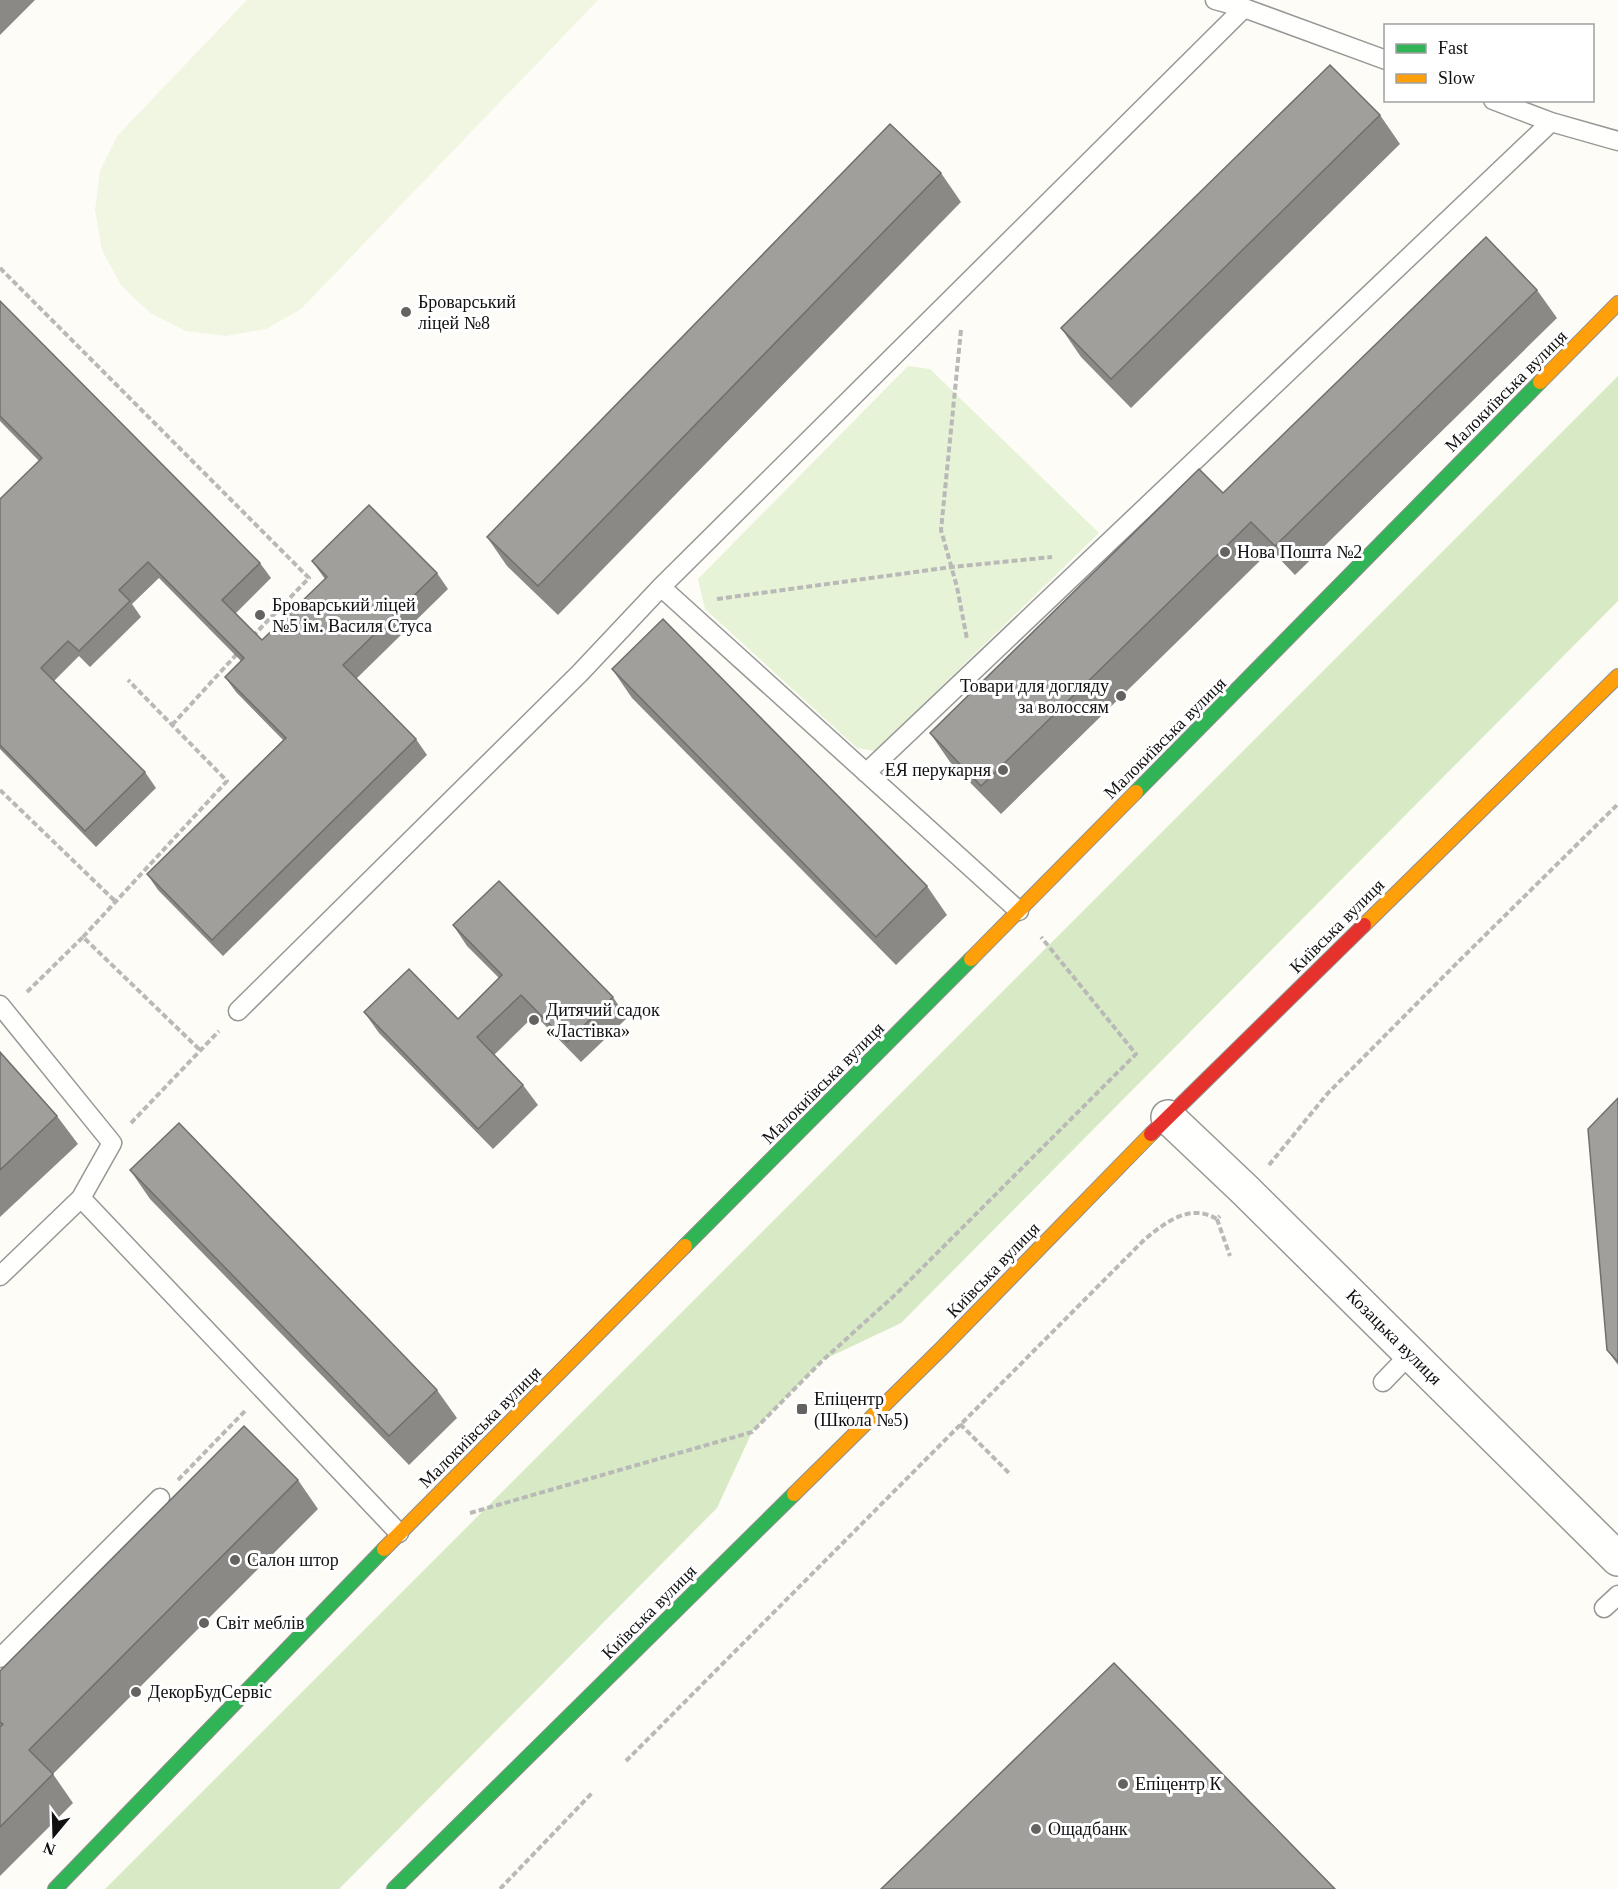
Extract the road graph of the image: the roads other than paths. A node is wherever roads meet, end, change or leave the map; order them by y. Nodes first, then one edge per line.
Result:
1 (1215, 0) edge
2 (1244, 8) junction
3 (1384, 59) edge
4 (1498, 102) edge
5 (1551, 122) junction
6 (1618, 141) edge
7 (1618, 303) edge
8 (661, 587) junction
9 (1618, 676) edge
10 (866, 773) junction
11 (1019, 911) junction
12 (3, 1008) edge
13 (238, 1011) road end
14 (1168, 1117) junction
15 (81, 1198) junction
16 (0, 1276) edge
17 (1410, 1354) junction
18 (1383, 1382) dead end
19 (160, 1498) road end
20 (399, 1533) junction
21 (1618, 1559) edge
22 (1618, 1595) edge
23 (1604, 1608) dead end
24 (0, 1658) edge
25 (55, 1889) edge
26 (394, 1889) edge

1 - 2 lane
2 - 3 lane
2 - 8 lane
4 - 5 lane
5 - 6 lane
5 - 10 lane
7 - 11 street, Малокиївська вулиця
8 - 10 lane
8 - 13 lane
9 - 14 street, Київська вулиця
10 - 11 lane
11 - 20 street, Малокиївська вулиця
12 - 15 lane
14 - 17 street, Козацька вулиця
14 - 26 street, Київська вулиця
15 - 16 lane
15 - 20 lane
17 - 18 lane
17 - 21 street, Козацька вулиця
19 - 24 lane
20 - 25 street, Малокиївська вулиця
22 - 23 lane

